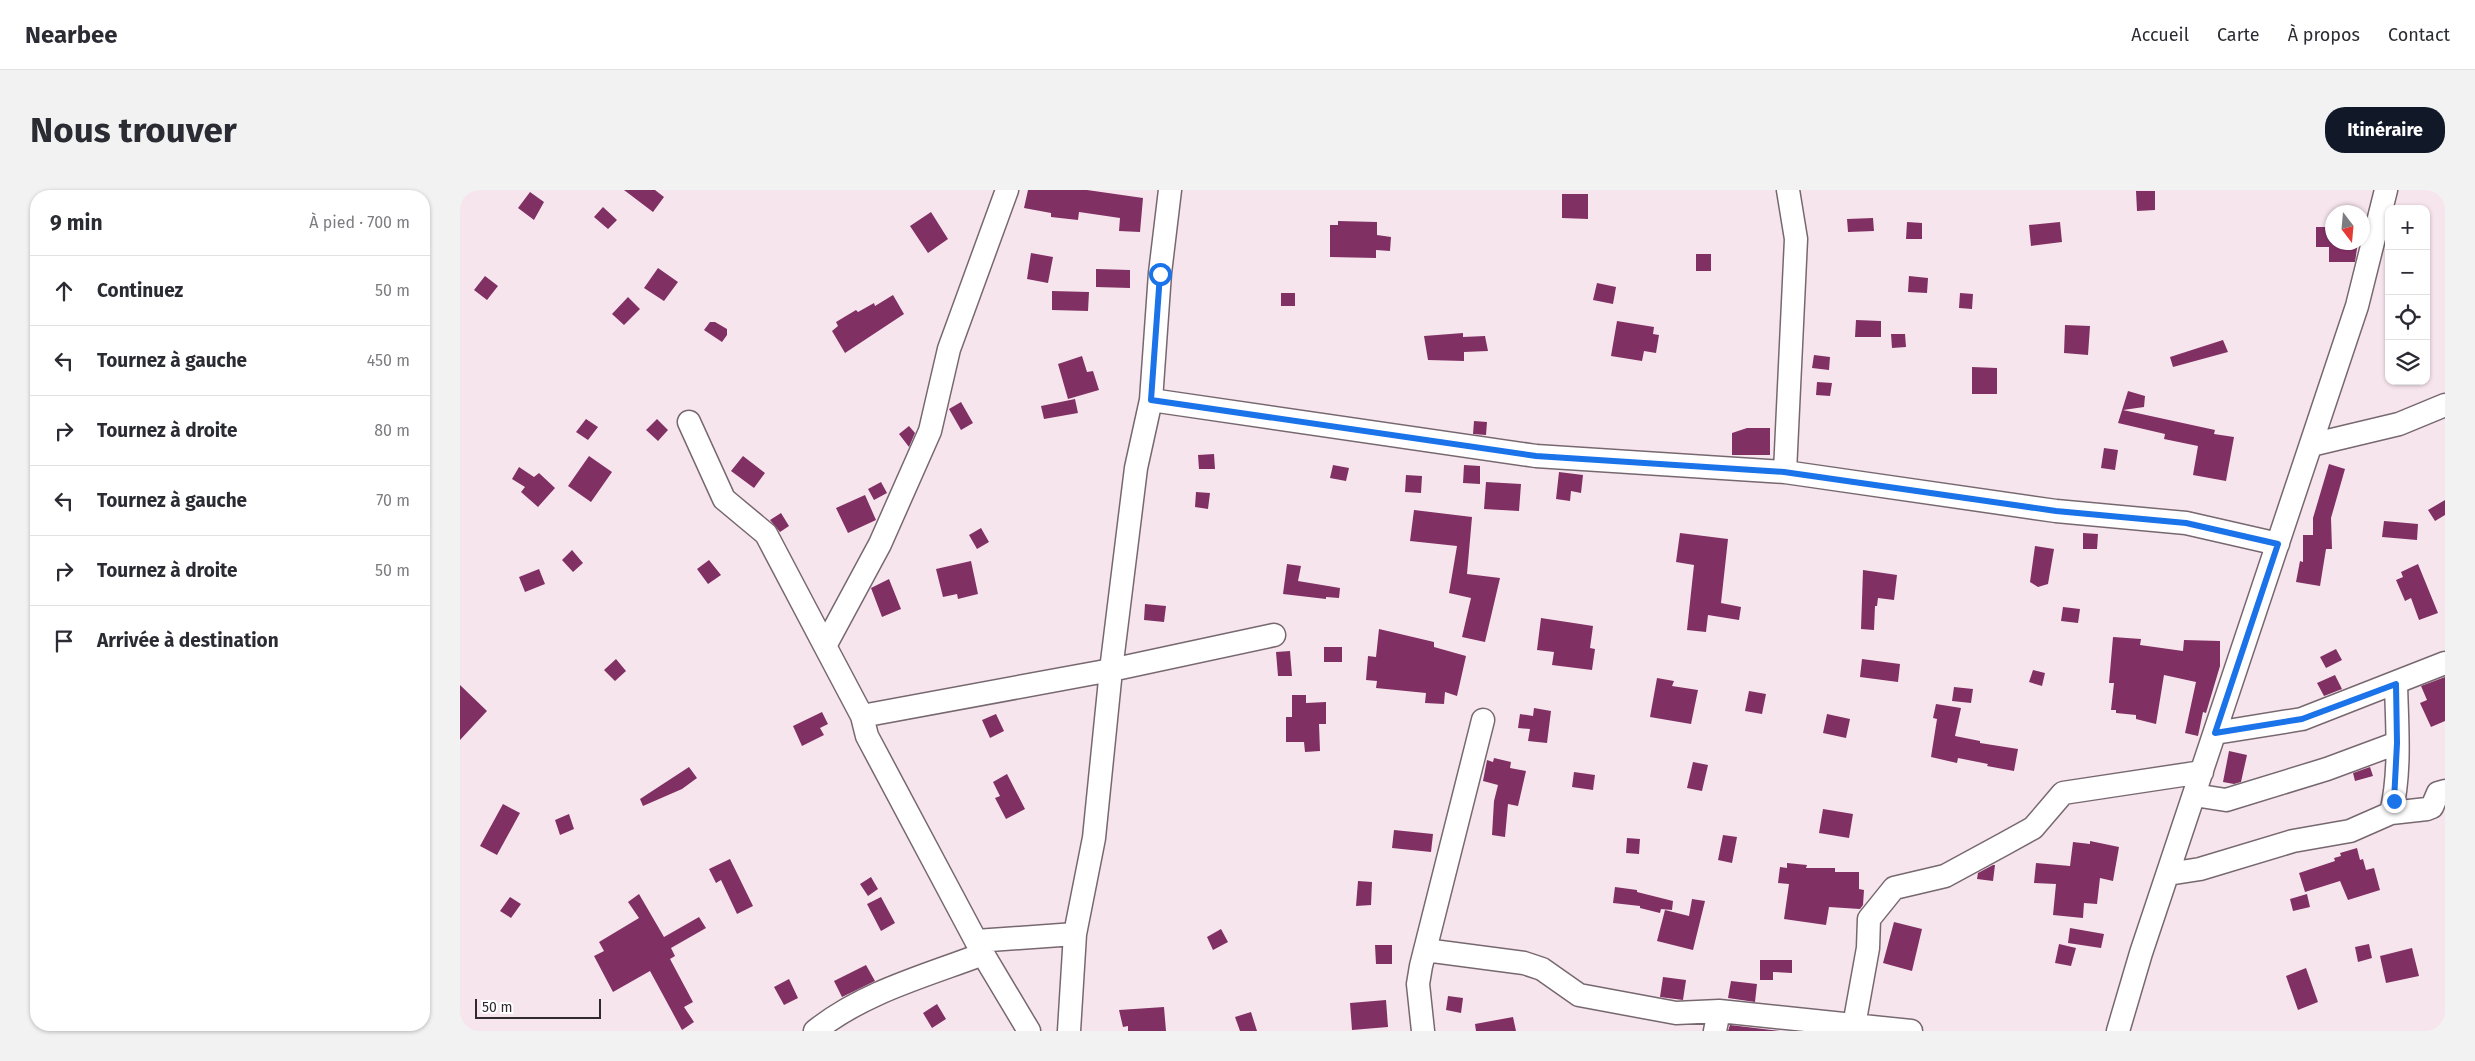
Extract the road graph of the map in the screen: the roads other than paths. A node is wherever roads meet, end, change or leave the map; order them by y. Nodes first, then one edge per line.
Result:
1 (1007, 190) edge
2 (1170, 190) edge
3 (1788, 190) edge
4 (2386, 190) edge
5 (1151, 400) junction
6 (2445, 405) edge
7 (689, 422) dead end
8 (2311, 446) junction
9 (1784, 472) junction
10 (2278, 544) junction
11 (1274, 636) dead end
12 (825, 646) junction
13 (2445, 664) edge
14 (1111, 670) junction
15 (2396, 684) junction
16 (862, 716) junction
17 (1483, 720) dead end
18 (2215, 733) junction
19 (2397, 743) junction
20 (2202, 772) junction
21 (2445, 791) edge
22 (2194, 795) junction
23 (2391, 813) junction
24 (2168, 874) junction
25 (1076, 934) junction
26 (980, 948) junction
27 (1425, 950) junction
28 (1717, 1021) edge
29 (1853, 1028) edge
30 (815, 1031) edge
31 (1029, 1031) edge
32 (1069, 1031) edge
33 (1423, 1031) edge
34 (1911, 1031) edge
35 (2119, 1031) edge

1 - 12 street
2 - 5 street
3 - 9 street
4 - 8 street
5 - 9 street
5 - 14 street
6 - 8 street
7 - 12 street
8 - 10 street
9 - 10 street
10 - 18 street
11 - 14 street
12 - 16 street
13 - 15 street
14 - 16 street
14 - 25 street
15 - 18 street
15 - 19 street
16 - 26 street
17 - 27 street
18 - 20 street
19 - 22 street
19 - 23 street
20 - 22 street
20 - 29 street
21 - 23 street
22 - 24 street
23 - 24 street
24 - 35 street
25 - 26 street
25 - 32 street
26 - 30 street
26 - 31 street
27 - 28 street
27 - 33 street
28 - 29 street
29 - 34 street

